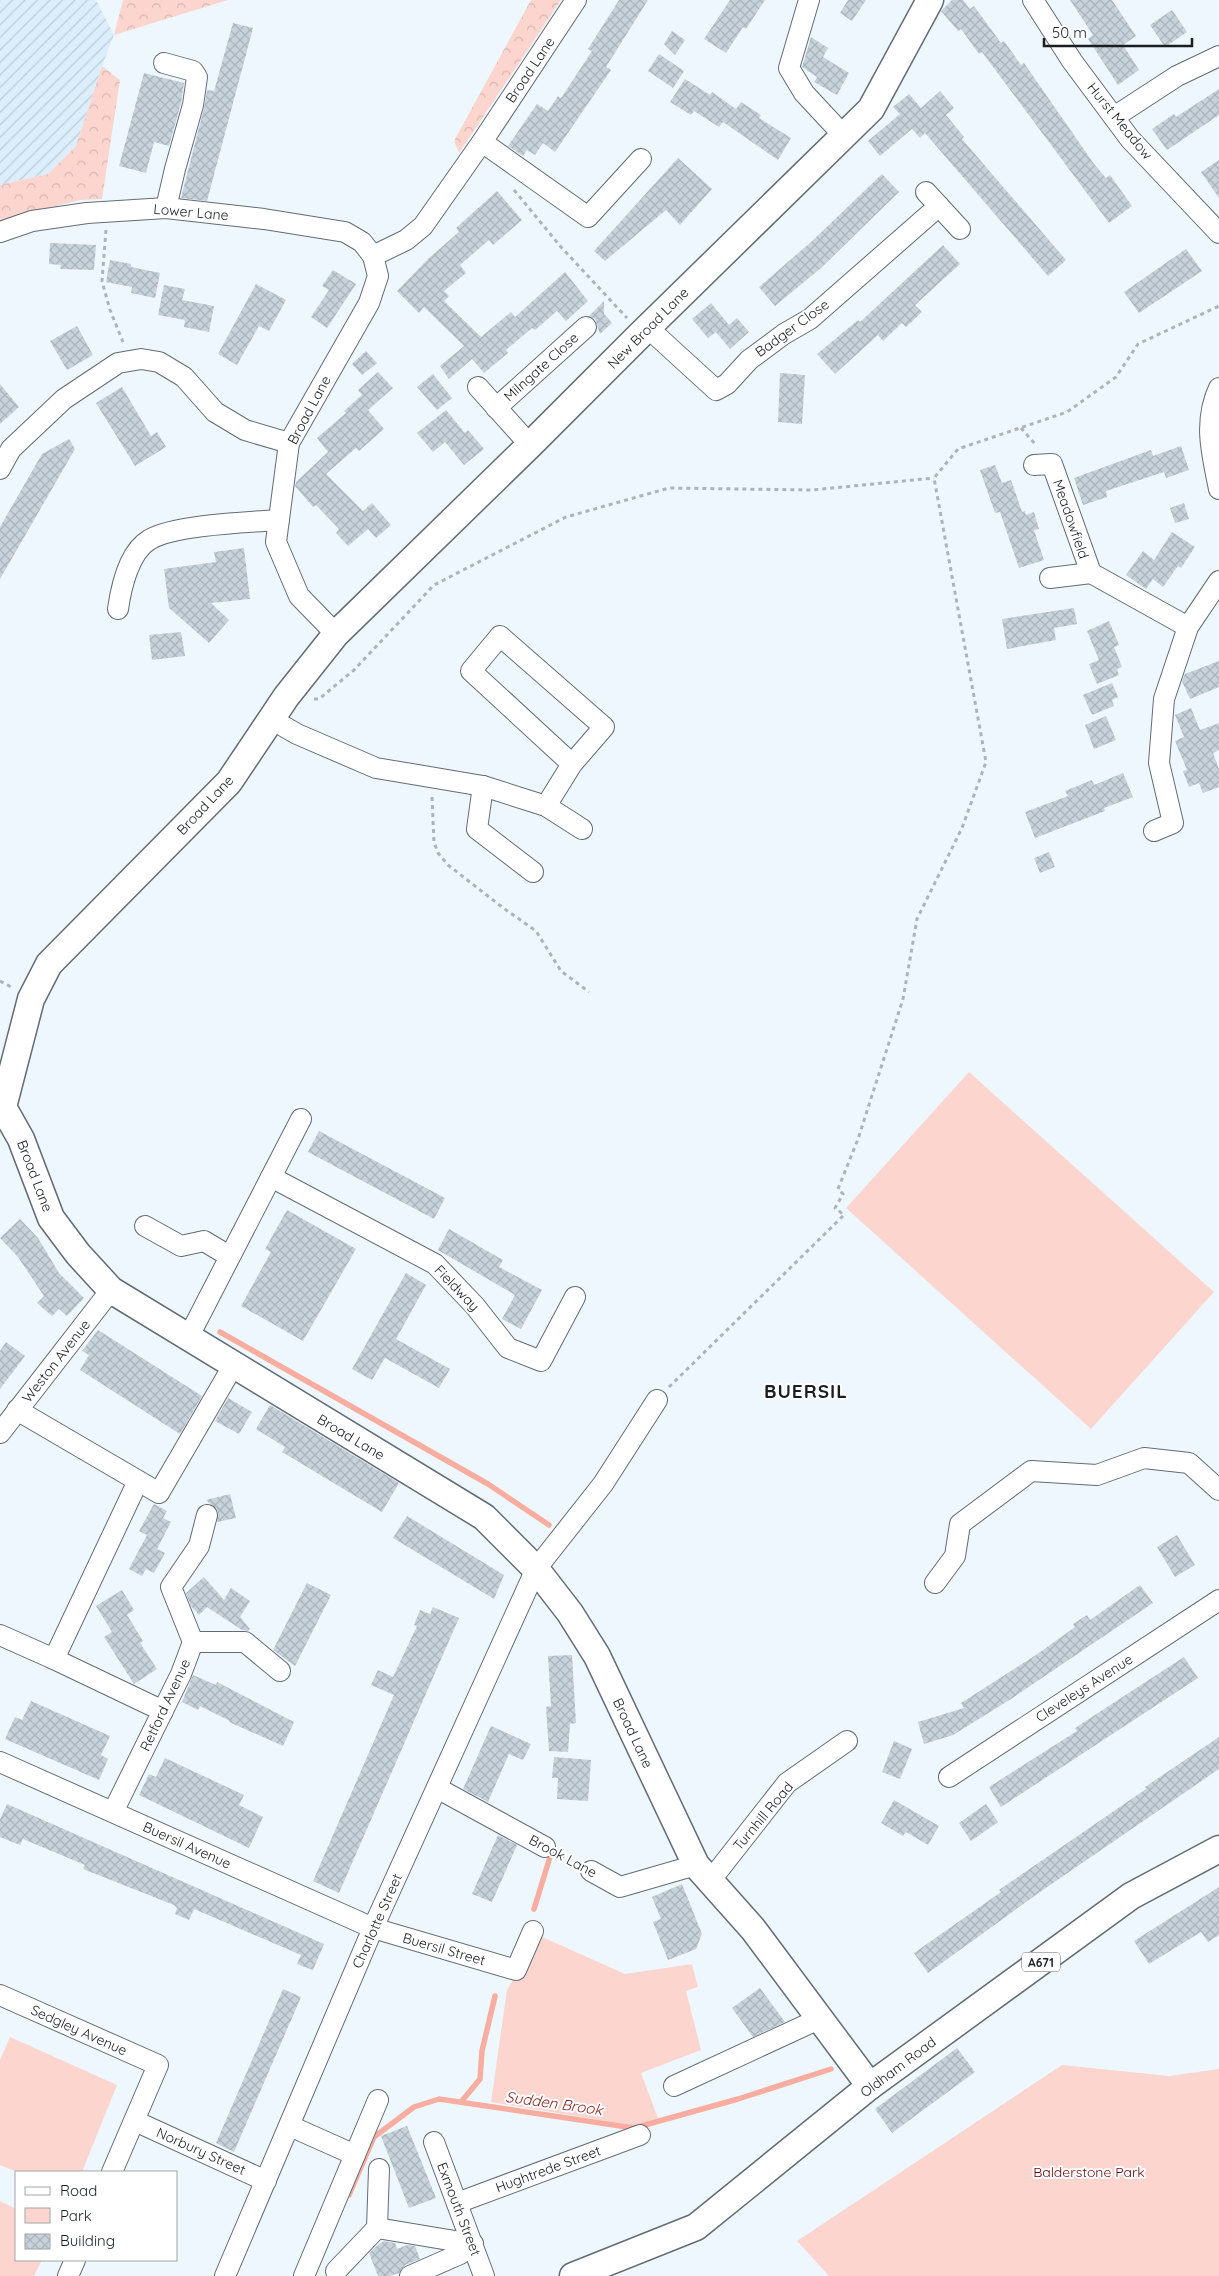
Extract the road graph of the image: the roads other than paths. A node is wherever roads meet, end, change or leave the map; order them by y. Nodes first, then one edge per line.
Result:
1 (576, 0) edge
2 (809, 0) edge
3 (930, 0) edge
4 (1033, 0) edge
5 (1219, 56) edge
6 (164, 63) dead end
7 (1114, 117) junction
8 (844, 136) junction
9 (482, 142) junction
10 (641, 159) dead end
11 (166, 208) junction
12 (960, 229) dead end
13 (0, 232) edge
14 (1219, 233) edge
15 (373, 256) junction
16 (586, 327) dead end
17 (644, 330) junction
18 (478, 387) dead end
19 (1219, 388) edge
20 (496, 408) junction
21 (289, 443) junction
22 (530, 446) junction
23 (1049, 462) dead end
24 (0, 469) edge
25 (1219, 489) edge
26 (279, 520) junction
27 (1091, 573) junction
28 (1050, 578) dead end
29 (1216, 593) edge
30 (118, 609) dead end
31 (1188, 628) junction
32 (336, 634) junction
33 (271, 719) junction
34 (572, 764) junction
35 (483, 786) junction
36 (546, 806) junction
37 (582, 829) dead end
38 (1154, 831) dead end
39 (534, 872) dead end
40 (2, 1107) edge
41 (301, 1119) dead end
42 (271, 1177) junction
43 (145, 1226) dead end
44 (229, 1256) junction
45 (111, 1290) junction
46 (575, 1297) dead end
47 (188, 1338) junction
48 (234, 1366) junction
49 (657, 1400) road end
50 (17, 1410) junction
51 (0, 1433) edge
52 (138, 1481) junction
53 (1219, 1490) edge
54 (207, 1515) dead end
55 (536, 1569) junction
56 (935, 1583) dead end
57 (1219, 1600) edge
58 (0, 1635) edge
59 (193, 1642) junction
60 (54, 1659) junction
61 (280, 1671) dead end
62 (163, 1711) junction
63 (847, 1741) dead end
64 (0, 1762) edge
65 (949, 1777) dead end
66 (437, 1788) junction
67 (113, 1812) junction
68 (545, 1846) road end
69 (1217, 1853) edge
70 (591, 1871) road end
71 (703, 1873) junction
72 (373, 1928) junction
73 (533, 1931) dead end
74 (0, 1995) edge
75 (821, 2018) junction
76 (674, 2086) dead end
77 (870, 2086) junction
78 (378, 2100) dead end
79 (135, 2121) junction
80 (290, 2126) junction
81 (640, 2135) dead end
82 (434, 2142) dead end
83 (355, 2154) junction
84 (379, 2168) dead end
85 (112, 2171) edge
86 (266, 2181) junction
87 (457, 2203) junction
88 (377, 2228) junction
89 (473, 2244) junction
90 (75, 2261) edge
91 (336, 2271) dead end
92 (68, 2276) edge
93 (225, 2276) edge
94 (304, 2276) edge
95 (410, 2276) edge
96 (484, 2276) edge
97 (573, 2276) edge

1 - 9 street, Broad Lane
2 - 8 street
3 - 8 main road, New Broad Lane
4 - 7 street, Hurst Meadow
5 - 7 street
6 - 11 street
7 - 14 street, Hurst Meadow
8 - 17 main road, New Broad Lane
9 - 10 street
9 - 15 street, Broad Lane
11 - 13 street, Lower Lane
11 - 15 street, Lower Lane
12 - 17 street, Badger Close
15 - 21 street, Broad Lane
16 - 20 street, Milngate Close
17 - 22 main road, New Broad Lane
18 - 20 street, Milngate Close
19 - 25 street
20 - 22 street, Milngate Close
21 - 24 street
21 - 26 street, Broad Lane
22 - 32 main road, New Broad Lane
23 - 27 street, Meadowfield
26 - 30 street
26 - 32 street, Broad Lane
27 - 28 street, Meadowfield
27 - 31 street, Meadowfield
29 - 31 street
31 - 38 street
32 - 33 main road, Broad Lane
33 - 35 street
33 - 40 main road, Broad Lane
34 - 34 street
34 - 36 street
35 - 36 street
35 - 39 street
36 - 37 street
40 - 45 main road, Broad Lane
41 - 42 street
42 - 44 street
42 - 46 street, Fieldway
43 - 44 street
44 - 47 street
45 - 47 main road, Broad Lane
45 - 50 street, Weston Avenue
47 - 48 main road, Broad Lane
48 - 52 street
48 - 55 main road, Broad Lane
49 - 55 street, Charlotte Street
50 - 51 street, Weston Avenue
50 - 52 street
52 - 60 street
53 - 56 street
54 - 59 street, Retford Avenue
55 - 66 street, Charlotte Street
55 - 71 main road, Broad Lane
57 - 65 street, Cleveleys Avenue
58 - 60 street
59 - 61 street
59 - 62 street, Retford Avenue
60 - 62 street
62 - 67 street, Retford Avenue
63 - 71 street, Turnhill Road
64 - 67 street, Buersil Avenue
66 - 68 street, Brook Lane
66 - 72 street, Charlotte Street
67 - 72 street, Buersil Avenue
69 - 77 main road, Oldham Road / A671
70 - 71 street, Brook Lane
71 - 75 main road, Broad Lane
72 - 73 street, Buersil Street
72 - 80 street, Charlotte Street
74 - 79 street, Sedgley Avenue
75 - 76 street
75 - 77 main road, Broad Lane
77 - 97 main road, Oldham Road / A671
78 - 83 street
79 - 85 street
79 - 86 street, Norbury Street
80 - 83 street
80 - 86 street, Charlotte Street
81 - 87 street, Hughtrede Street
82 - 87 street, Exmouth Street
83 - 94 street
84 - 88 street
86 - 93 street, Charlotte Street
87 - 89 street, Exmouth Street
88 - 89 street
88 - 91 street
89 - 95 street
89 - 96 street, Exmouth Street
90 - 92 street

